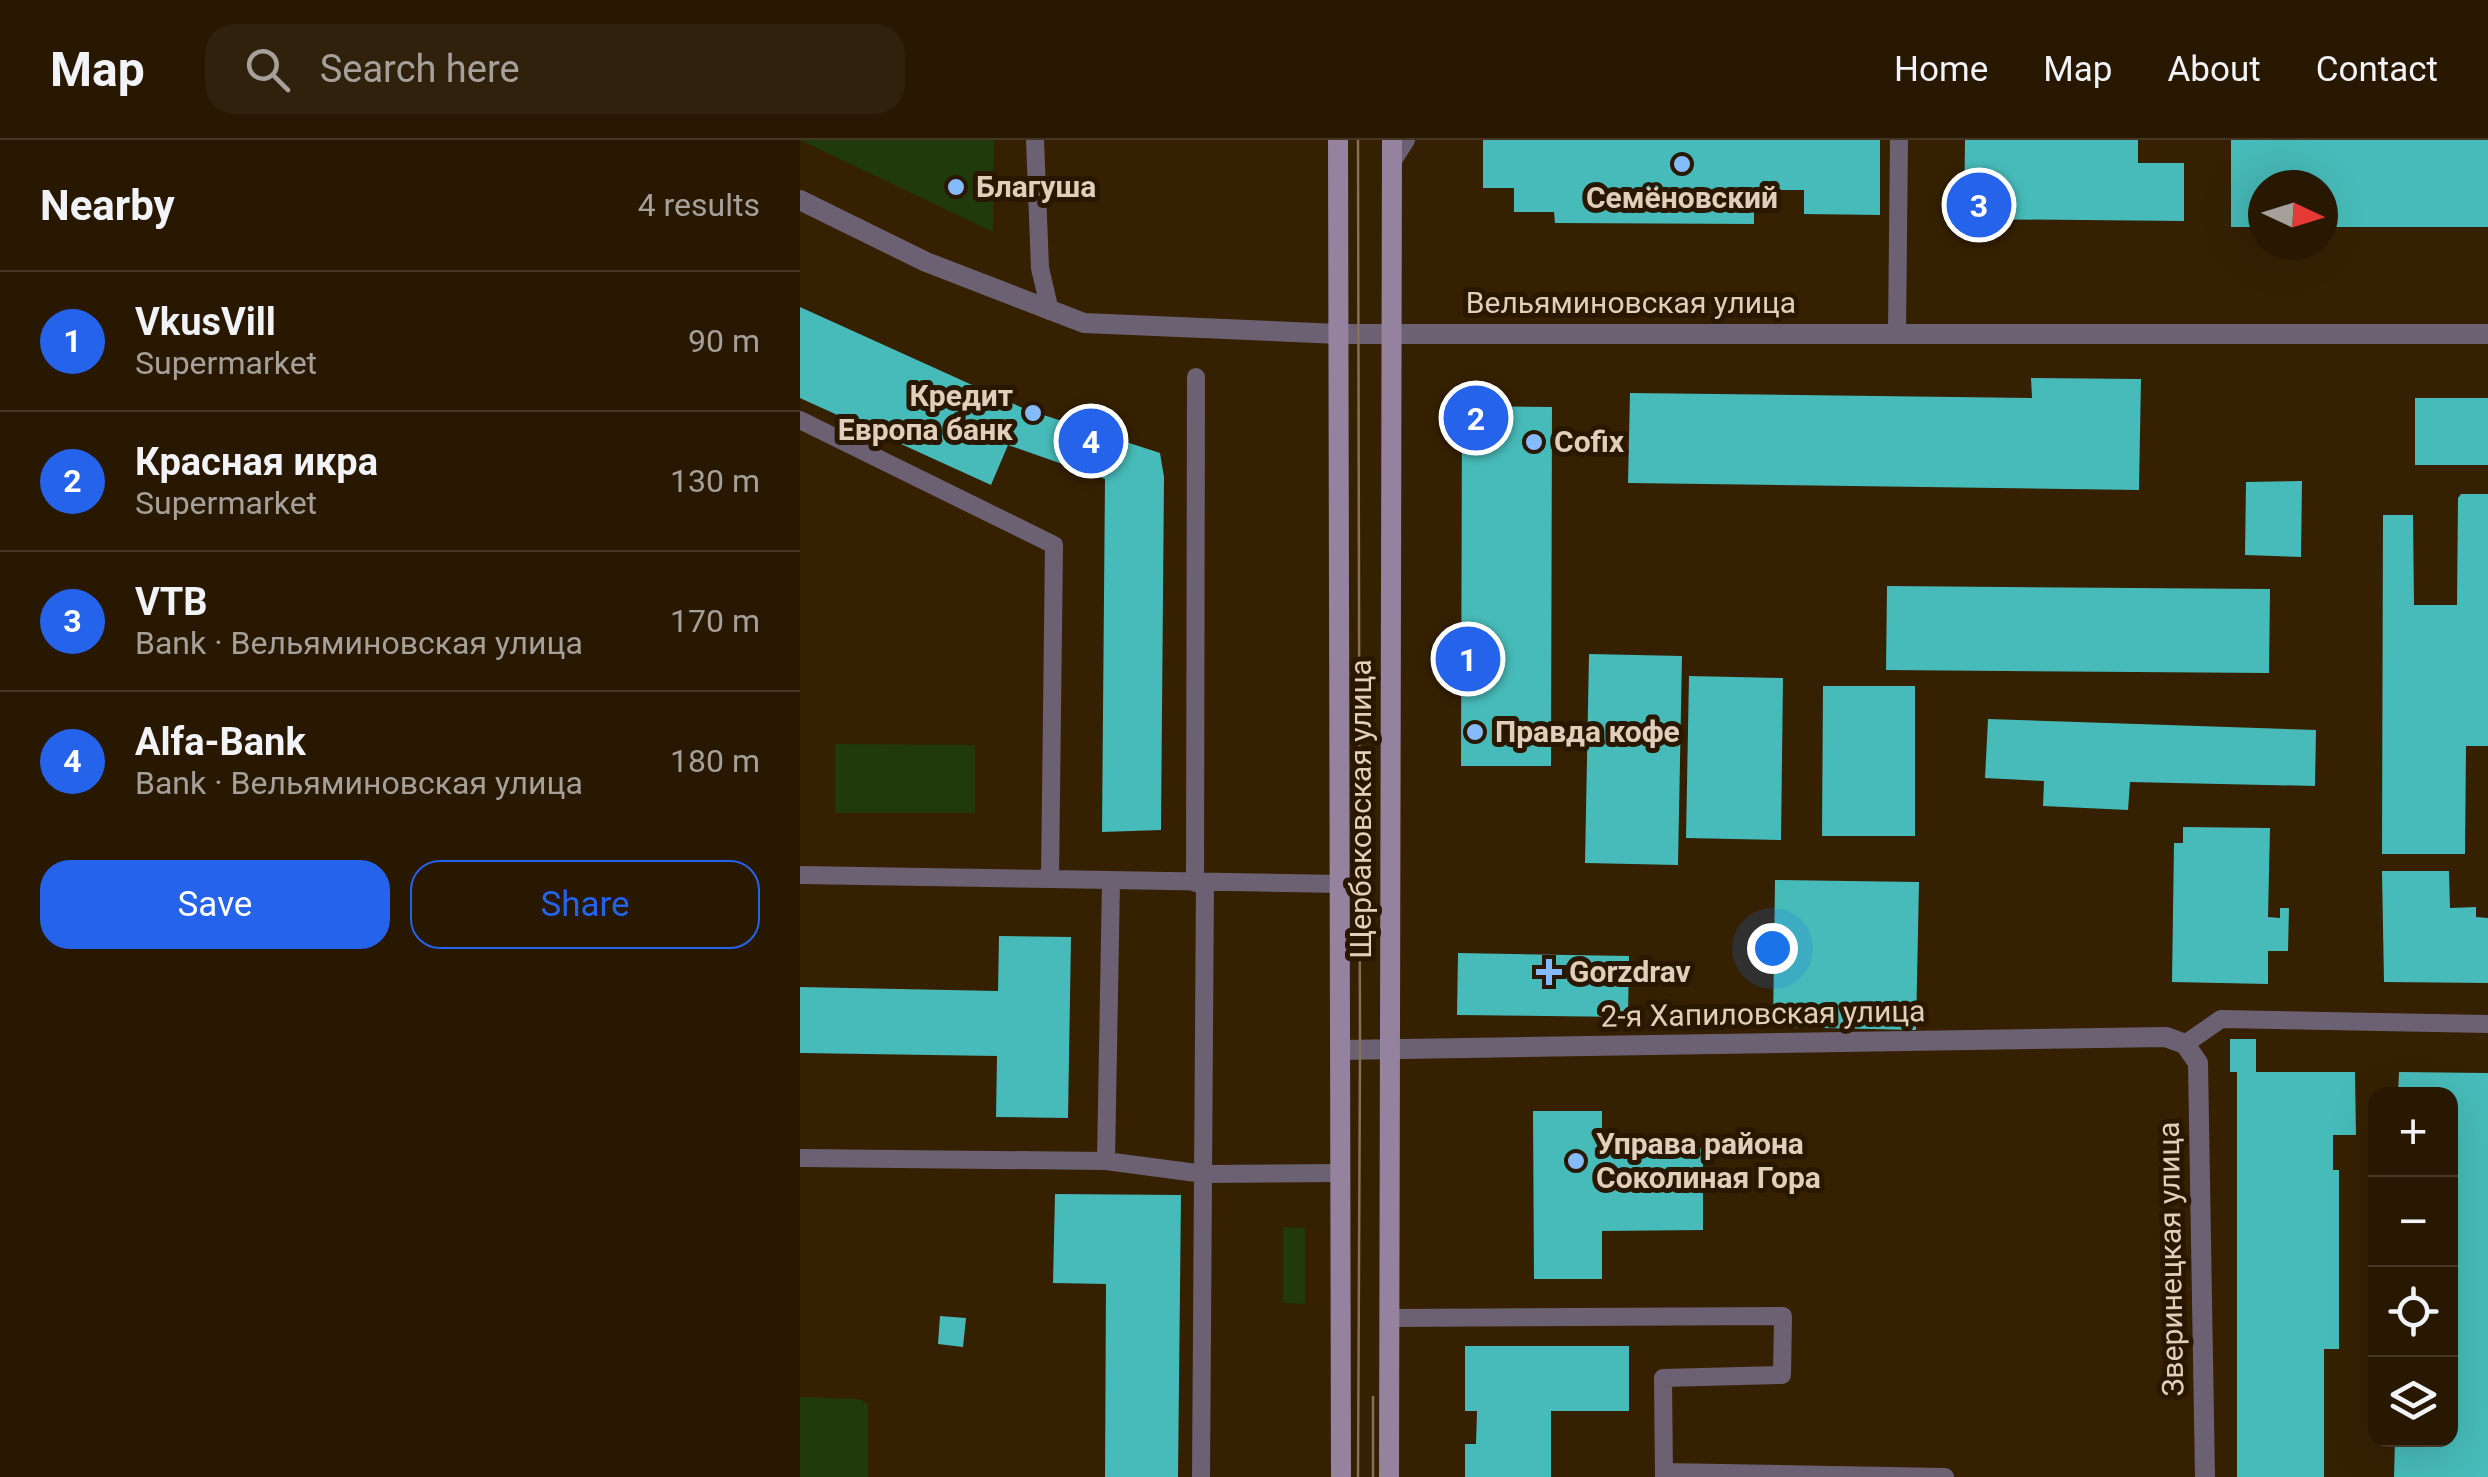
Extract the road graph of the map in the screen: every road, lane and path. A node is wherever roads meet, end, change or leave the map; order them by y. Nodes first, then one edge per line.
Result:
1 (1035, 140) edge
2 (1338, 140) edge
3 (1392, 140) edge
4 (1406, 140) edge
5 (1899, 140) edge
6 (1392, 162) junction
7 (800, 200) edge
8 (1050, 311) junction
9 (1390, 332) junction
10 (1339, 334) junction
11 (1897, 334) junction
12 (2488, 334) edge
13 (1196, 377) dead end
14 (800, 420) edge
15 (800, 875) edge
16 (1050, 879) junction
17 (1111, 882) junction
18 (1200, 883) junction
19 (1340, 884) junction
20 (2488, 1024) edge
21 (2186, 1044) junction
22 (1341, 1050) junction
23 (1391, 1051) junction
24 (800, 1158) edge
25 (1106, 1161) junction
26 (1340, 1173) junction
27 (1204, 1174) junction
28 (1388, 1318) junction
29 (1664, 1475) edge
30 (1202, 1477) edge
31 (1341, 1477) edge
32 (1389, 1477) edge
33 (1945, 1477) edge
34 (2205, 1477) edge

1 - 8 lane
2 - 10 main road, Щербаковская улица
3 - 6 main road, Щербаковская улица
4 - 6 lane
5 - 11 lane
6 - 9 main road, Щербаковская улица
7 - 8 street, Вельяминовская улица
8 - 10 street, Вельяминовская улица
9 - 10 street, Вельяминовская улица
9 - 11 street, Вельяминовская улица
9 - 23 main road, Щербаковская улица
10 - 19 main road, Щербаковская улица
11 - 12 street, Вельяминовская улица
13 - 18 lane
14 - 16 lane
15 - 16 lane
16 - 17 lane
17 - 18 lane
17 - 25 lane
18 - 19 lane
18 - 27 lane
19 - 22 main road, Щербаковская улица
20 - 21 lane
21 - 23 street, 2-я Хапиловская улица
21 - 34 street, Зверинецкая улица
22 - 23 street, 2-я Хапиловская улица
22 - 26 main road, Щербаковская улица
23 - 28 main road, Щербаковская улица
24 - 25 lane
25 - 27 lane
26 - 27 lane
26 - 31 main road, Щербаковская улица
27 - 30 lane
28 - 29 lane
28 - 32 main road, Щербаковская улица
29 - 33 lane

